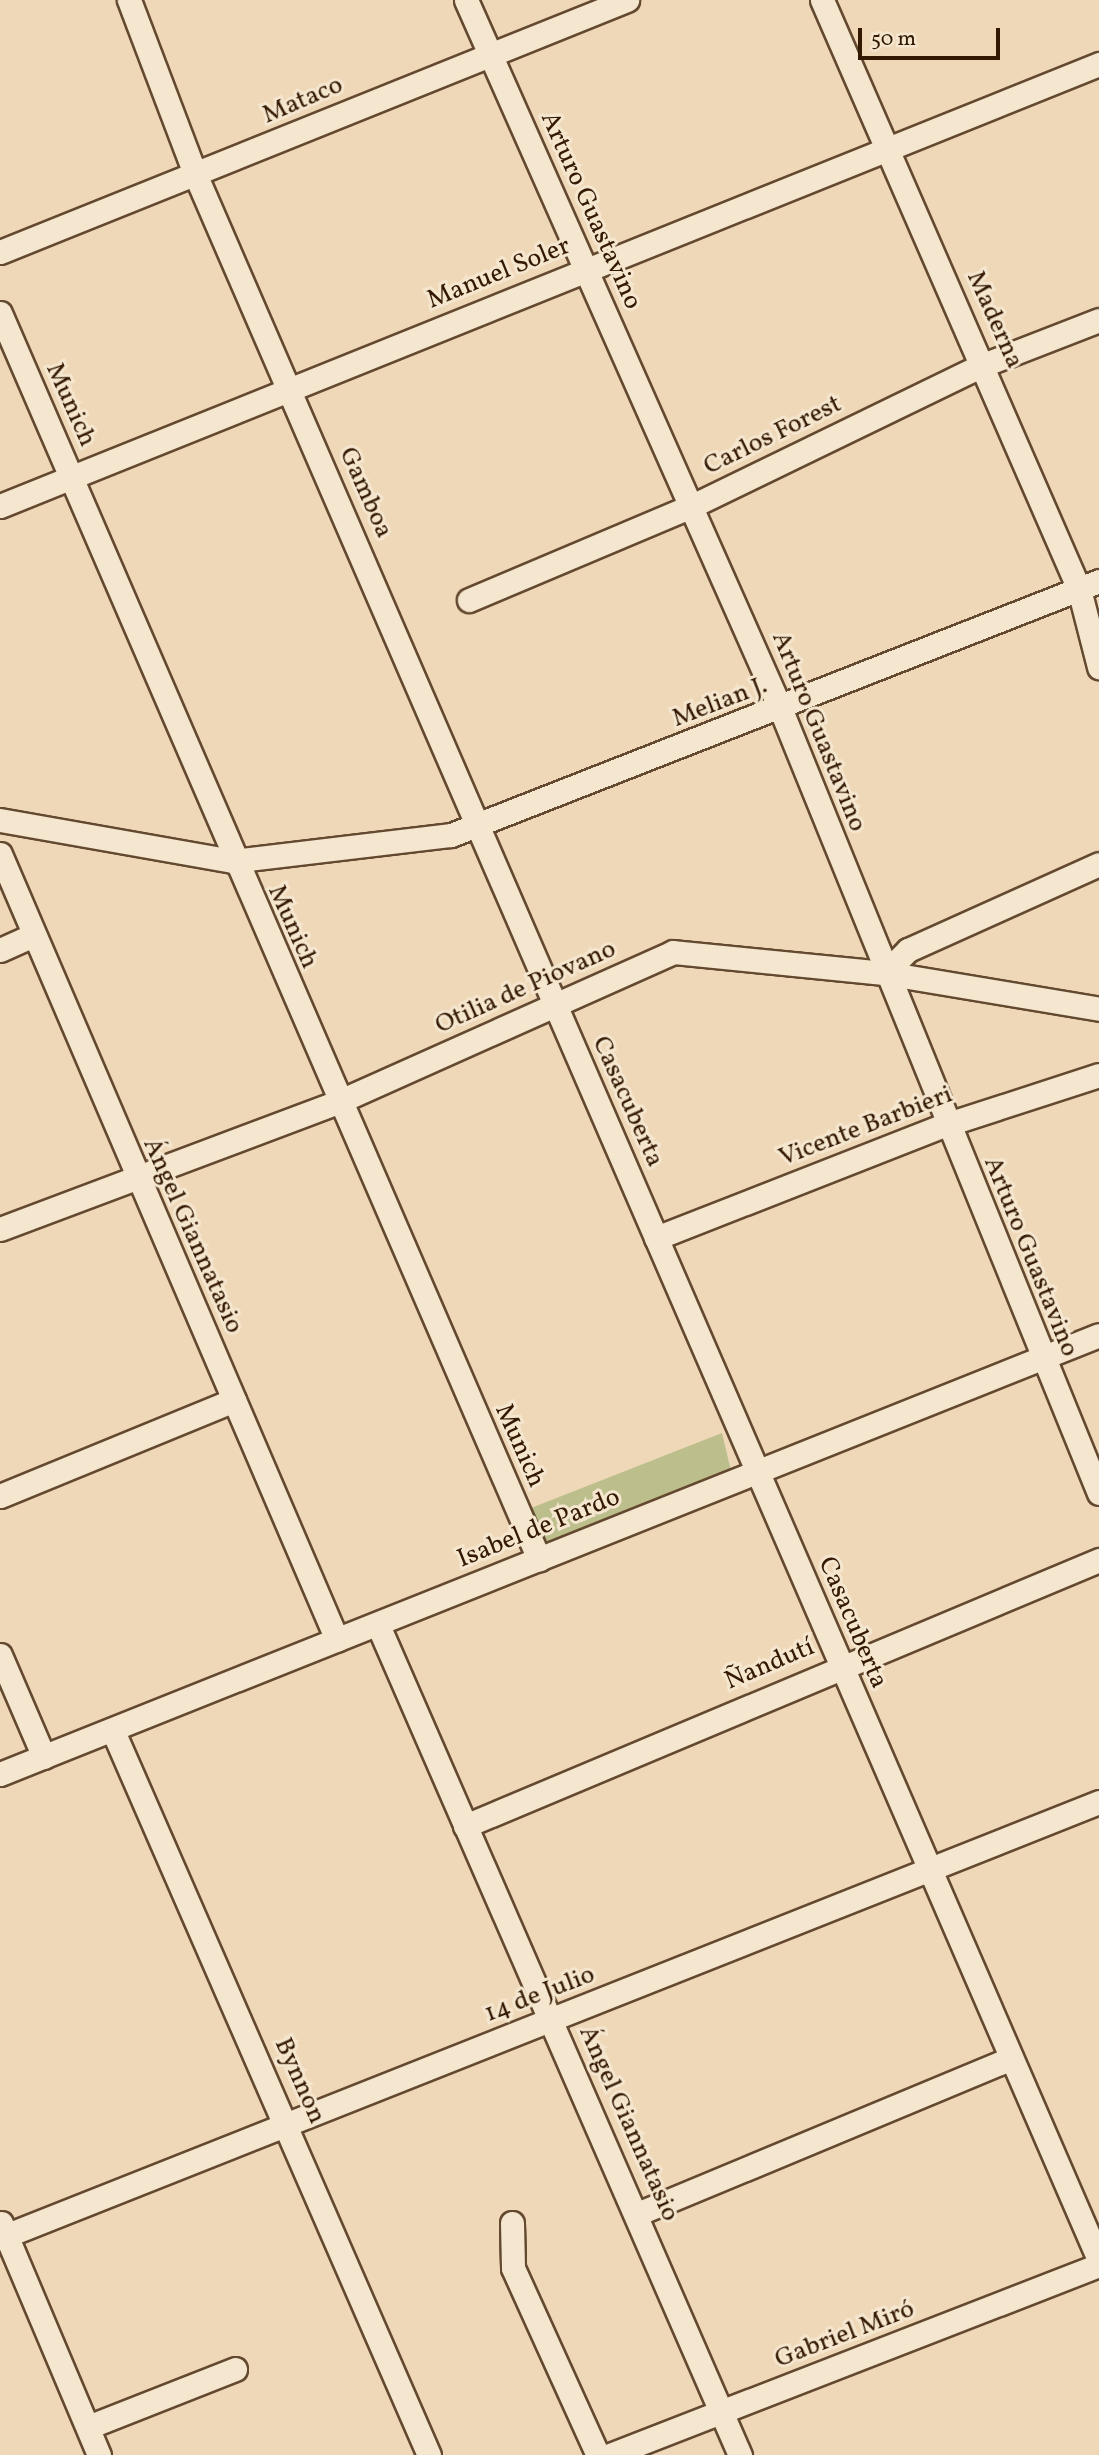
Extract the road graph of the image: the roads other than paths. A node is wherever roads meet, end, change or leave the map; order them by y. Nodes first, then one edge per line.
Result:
1 (129, 0) edge
2 (466, 0) edge
3 (627, 0) edge
4 (822, 0) edge
5 (488, 55) junction
6 (1099, 64) edge
7 (889, 150) junction
8 (196, 176) junction
9 (0, 252) edge
10 (586, 268) junction
11 (0, 313) edge
12 (1099, 320) edge
13 (983, 365) junction
14 (289, 391) junction
15 (71, 476) junction
16 (0, 506) edge
17 (692, 506) junction
18 (1089, 585) edge
19 (469, 600) dead end
20 (1099, 667) edge
21 (780, 710) junction
22 (0, 820) edge
23 (477, 828) junction
24 (0, 854) edge
25 (232, 861) junction
26 (1099, 864) edge
27 (33, 935) junction
28 (0, 950) edge
29 (885, 973) junction
30 (555, 1007) junction
31 (1099, 1009) edge
32 (1099, 1074) edge
33 (338, 1102) junction
34 (945, 1125) junction
35 (137, 1182) junction
36 (0, 1229) edge
37 (656, 1238) junction
38 (1099, 1335) edge
39 (1041, 1358) junction
40 (234, 1400) junction
41 (756, 1472) junction
42 (1099, 1493) edge
43 (0, 1496) edge
44 (539, 1559) junction
45 (1099, 1560) edge
46 (378, 1625) junction
47 (337, 1640) junction
48 (0, 1655) edge
49 (841, 1665) junction
50 (113, 1731) junction
51 (44, 1757) junction
52 (0, 1774) edge
53 (1099, 1801) edge
54 (465, 1826) junction
55 (927, 1870) junction
56 (552, 2020) junction
57 (1010, 2059) junction
58 (286, 2122) junction
59 (637, 2214) junction
60 (512, 2223) dead end
61 (2, 2232) edge
62 (1099, 2262) edge
63 (234, 2369) dead end
64 (721, 2413) junction
65 (88, 2427) junction
66 (99, 2455) edge
67 (429, 2455) edge
68 (598, 2455) edge
69 (610, 2455) edge
70 (740, 2455) edge

1 - 8 street, Gamboa
2 - 5 street, Arturo Guastavino
3 - 5 street, Mataco
4 - 7 street, Maderna
5 - 8 street, Mataco
5 - 10 street, Arturo Guastavino
6 - 7 street, Manuel Soler
7 - 10 street, Manuel Soler
7 - 13 street, Maderna
8 - 9 street, Mataco
8 - 14 street, Gamboa
10 - 14 street, Manuel Soler
10 - 17 street, Arturo Guastavino
11 - 15 street, Munich
12 - 13 street, Carlos Forest
13 - 17 street, Carlos Forest
13 - 18 street, Maderna
14 - 15 street, Manuel Soler
14 - 23 street, Gamboa
15 - 16 street, Manuel Soler
15 - 25 street, Munich
17 - 19 street, Carlos Forest
17 - 21 street, Arturo Guastavino
18 - 20 street, Maderna
18 - 21 street, Melian J.
21 - 23 street, Melian J.
21 - 29 street, Arturo Guastavino
22 - 25 street, Melian J.
23 - 25 street, Melian J.
23 - 30 street, Gamboa
24 - 27 street, Ángel Giannatasio
25 - 33 street, Munich
26 - 29 street
27 - 28 street
27 - 35 street, Ángel Giannatasio
29 - 30 street, Otilia de Piovano
29 - 31 street, Otilia de Piovano
29 - 34 street, Arturo Guastavino
30 - 33 street, Otilia de Piovano
30 - 37 street, Casacuberta
32 - 34 street, Vicente Barbieri
33 - 35 street, Otilia de Piovano
33 - 44 street, Munich
34 - 37 street, Vicente Barbieri
34 - 39 street, Arturo Guastavino
35 - 36 street, Otilia de Piovano
35 - 40 street, Ángel Giannatasio
37 - 41 street, Casacuberta
38 - 39 street, Isabel de Pardo
39 - 41 street, Isabel de Pardo
39 - 42 street, Arturo Guastavino
40 - 43 street
40 - 47 street, Ángel Giannatasio
41 - 44 street, Isabel de Pardo
41 - 49 street, Casacuberta
44 - 46 street, Isabel de Pardo
45 - 49 street, Ñandutí
46 - 47 street, Isabel de Pardo
46 - 54 street, Ángel Giannatasio
47 - 50 street, Isabel de Pardo
48 - 51 street
49 - 54 street, Ñandutí
49 - 55 street, Casacuberta
50 - 51 street, Isabel de Pardo
50 - 58 street, Bynnon
51 - 52 street, Isabel de Pardo
53 - 55 street, 14 de Julio
54 - 56 street, Ángel Giannatasio
55 - 56 street, 14 de Julio
55 - 57 street, Casacuberta
56 - 58 street, 14 de Julio
56 - 59 street, Ángel Giannatasio
57 - 59 street
57 - 62 street, Casacuberta
58 - 61 street, 14 de Julio
58 - 67 street, Bynnon
59 - 64 street, Ángel Giannatasio
60 - 68 street
61 - 65 street
62 - 64 street, Gabriel Miró
63 - 65 street
64 - 69 street, Gabriel Miró
64 - 70 street, Ángel Giannatasio
65 - 66 street

